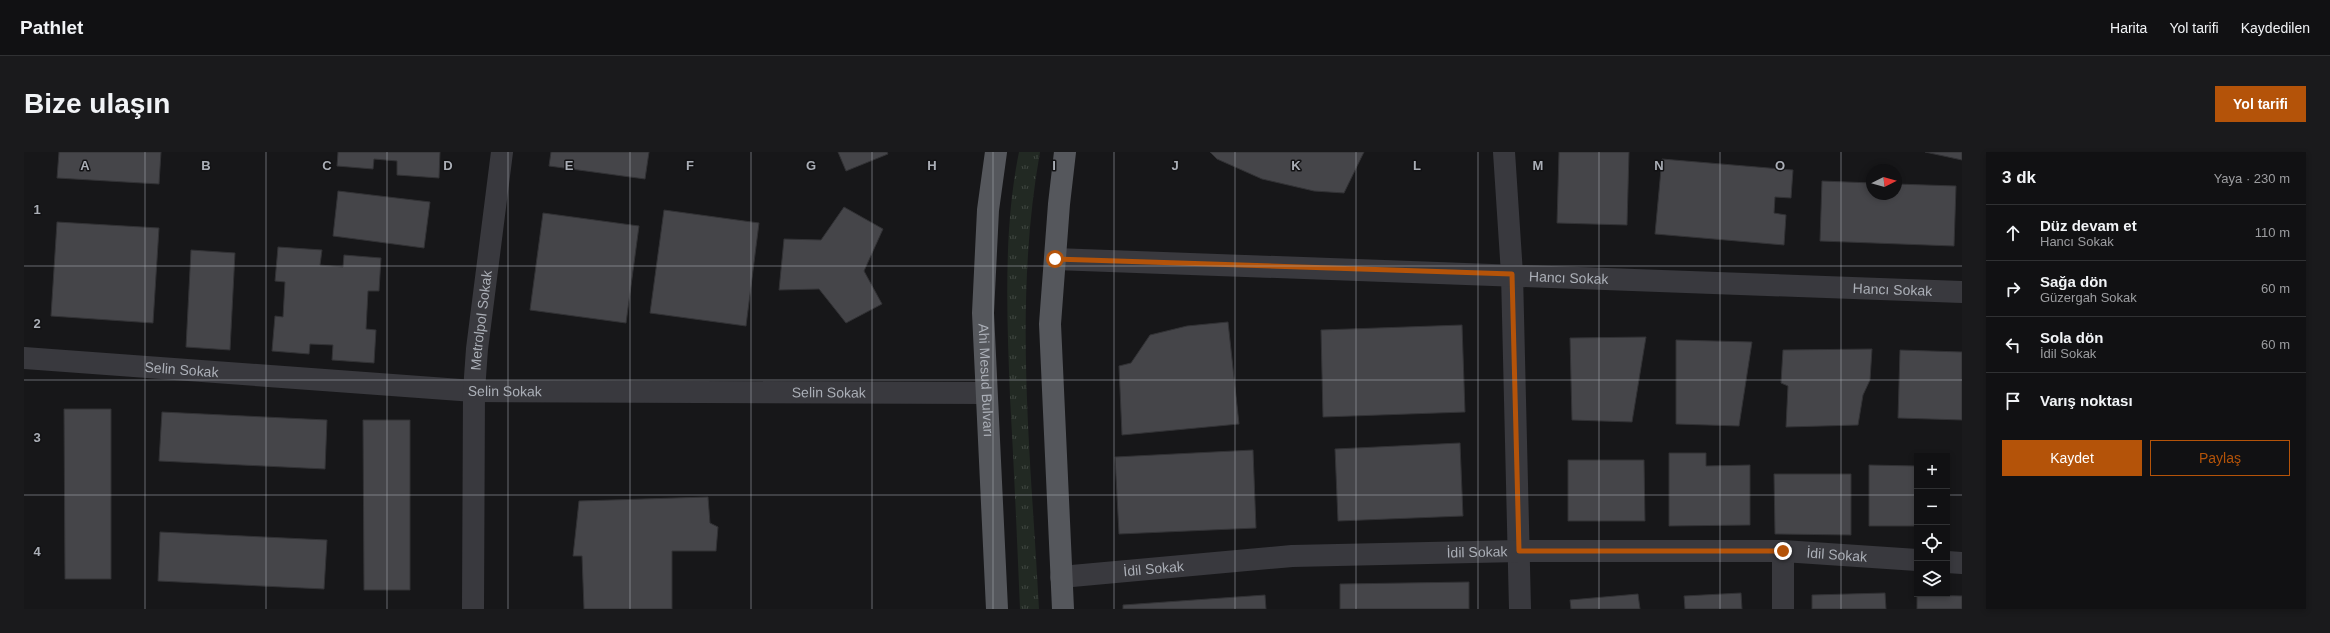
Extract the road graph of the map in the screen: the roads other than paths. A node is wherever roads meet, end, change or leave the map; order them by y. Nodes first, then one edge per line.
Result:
1 (502, 152) edge
2 (996, 152) edge
3 (1065, 152) edge
4 (1504, 152) edge
5 (1055, 259) junction
6 (1512, 274) junction
7 (1962, 292) edge
8 (24, 358) edge
9 (474, 391) junction
10 (986, 393) junction
11 (1519, 551) junction
12 (1783, 551) junction
13 (1914, 560) edge
14 (1950, 562) edge
15 (1962, 562) edge
16 (1061, 577) junction
17 (473, 609) edge
18 (997, 609) edge
19 (1062, 609) edge
20 (1520, 609) edge
21 (1783, 609) edge

1 - 9 street, Metrolpol Sokak
2 - 10 main road, Ahi Mesud Bulvarı
3 - 5 main road
4 - 6 street
5 - 6 street, Hancı Sokak
5 - 16 main road
6 - 7 street, Hancı Sokak
6 - 11 street
8 - 9 street, Selin Sokak
9 - 10 street, Selin Sokak
9 - 17 street, Metrolpol Sokak
10 - 18 main road, Ahi Mesud Bulvarı
11 - 12 street, İdil Sokak
11 - 16 street, İdil Sokak
11 - 20 street
12 - 13 street, İdil Sokak
12 - 21 street
14 - 15 street
16 - 19 main road

